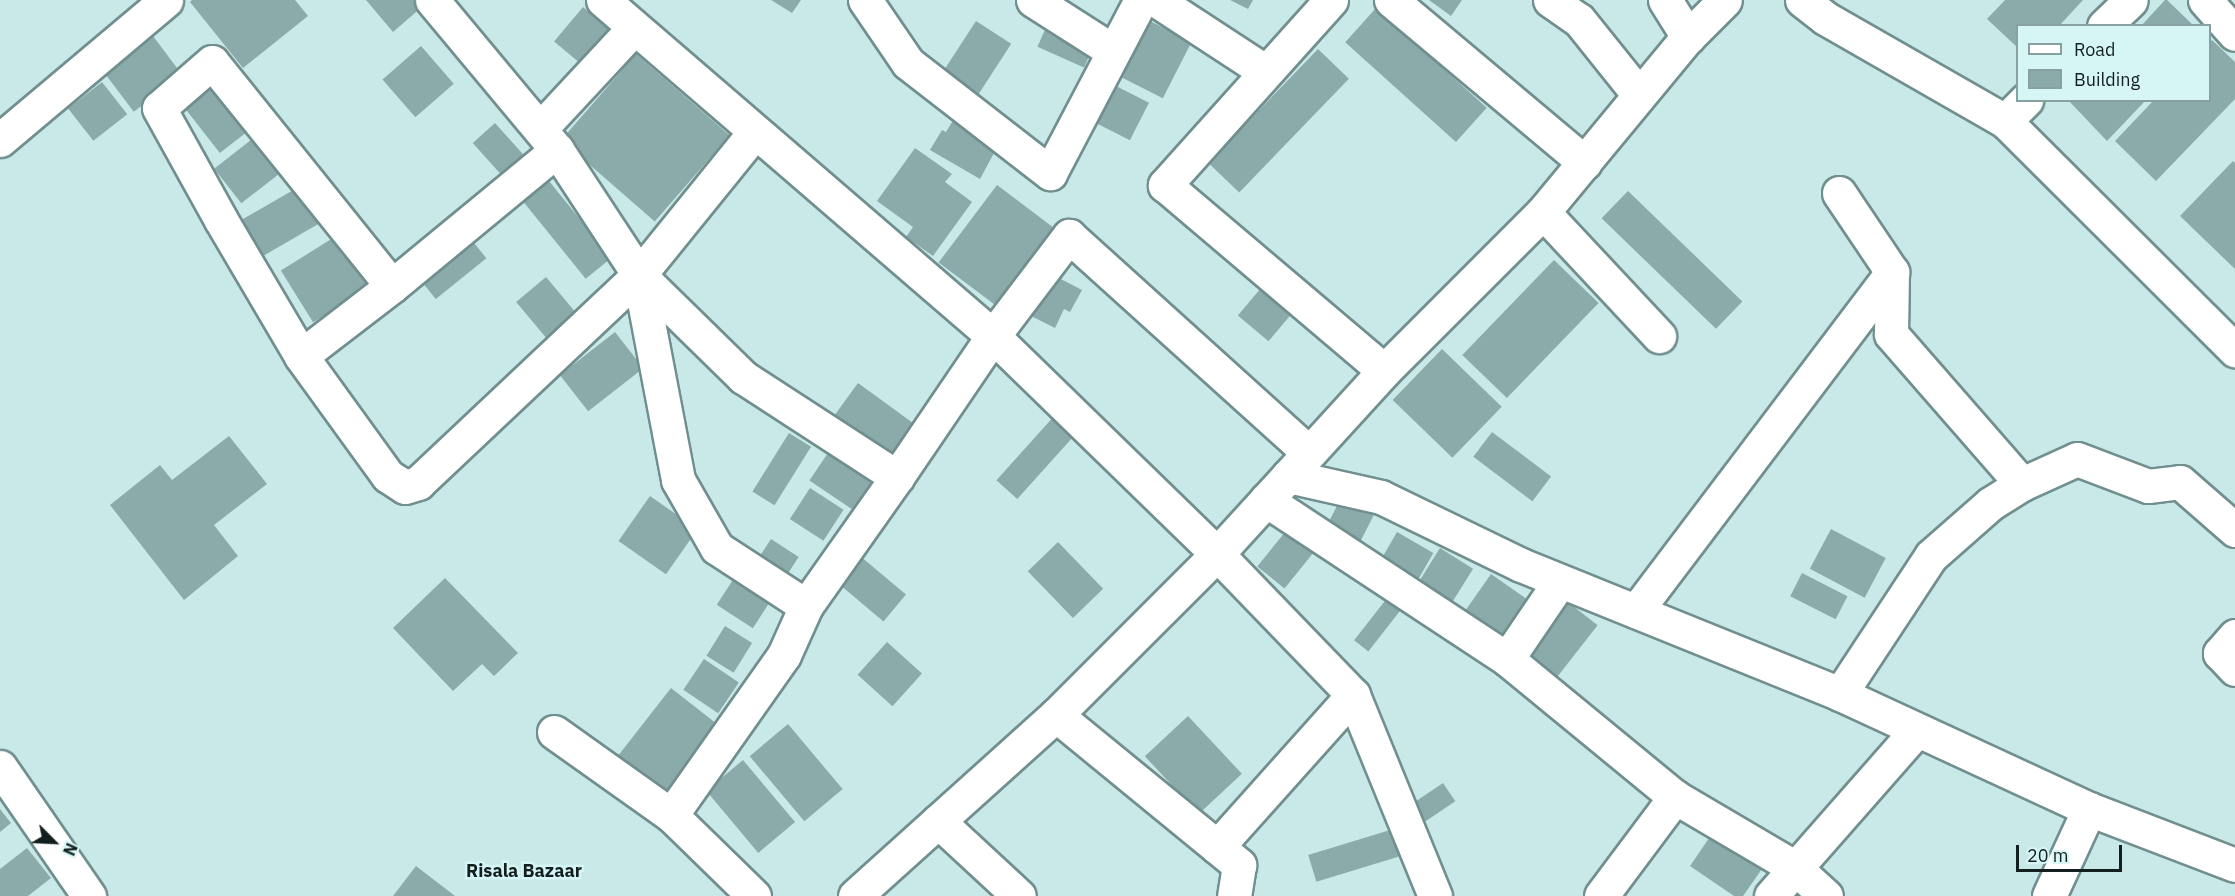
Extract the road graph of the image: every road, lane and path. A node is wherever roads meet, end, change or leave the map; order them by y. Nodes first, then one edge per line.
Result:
1 (166, 0) edge
2 (432, 0) edge
3 (865, 0) edge
4 (1033, 0) edge
5 (1141, 0) edge
6 (1156, 0) edge
7 (1331, 0) edge
8 (1391, 0) edge
9 (1550, 0) edge
10 (1665, 0) edge
11 (1725, 0) edge
12 (1802, 0) edge
13 (2131, 0) edge
14 (2205, 0) edge
15 (620, 10) edge
16 (2106, 24) edge
17 (2235, 34) edge
18 (1688, 37) junction
19 (1113, 51) junction
20 (1266, 72) junction
21 (1639, 94) junction
22 (2015, 111) edge
23 (755, 132) junction
24 (548, 139) junction
25 (0, 140) edge
26 (1585, 163) junction
27 (1839, 193) dead end
28 (1542, 212) junction
29 (1892, 272) junction
30 (639, 276) junction
31 (392, 286) junction
32 (993, 336) junction
33 (1659, 336) dead end
34 (2235, 350) edge
35 (301, 356) junction
36 (1384, 371) junction
37 (1298, 464) junction
38 (897, 477) junction
39 (2022, 484) junction
40 (1266, 500) junction
41 (2235, 530) edge
42 (1217, 554) junction
43 (1560, 580) junction
44 (806, 606) junction
45 (1636, 611) junction
46 (2235, 636) edge
47 (1507, 659) junction
48 (2235, 669) edge
49 (1840, 694) junction
50 (1353, 695) junction
51 (1056, 715) junction
52 (1916, 731) junction
53 (555, 732) dead end
54 (2, 773) edge
55 (1675, 797) junction
56 (2089, 809) junction
57 (671, 815) junction
58 (938, 821) junction
59 (1217, 847) junction
60 (2235, 865) edge
61 (1794, 867) junction
62 (89, 896) edge
63 (754, 896) edge
64 (855, 896) edge
65 (1019, 896) edge
66 (1234, 896) edge
67 (1435, 896) edge
68 (1601, 896) edge
69 (1771, 896) edge
70 (1826, 896) edge
71 (2049, 896) edge

1 - 25 street
2 - 24 street
3 - 19 street
4 - 19 street
5 - 19 street
6 - 20 street
7 - 20 street
8 - 26 street
9 - 21 street
10 - 18 street
11 - 18 street
12 - 22 street
13 - 16 street
14 - 17 street
15 - 23 street
15 - 24 street
18 - 21 street
20 - 36 street
21 - 26 street
22 - 34 street
23 - 30 street
23 - 32 street
24 - 30 street
24 - 31 street
26 - 28 street
27 - 29 street
28 - 33 street
28 - 36 street
29 - 39 street
29 - 45 street
30 - 35 street
30 - 38 street
30 - 44 street
31 - 35 street
31 - 35 street
32 - 37 street
32 - 38 street
32 - 42 street
36 - 37 street
37 - 40 street
37 - 43 street
38 - 44 street
39 - 41 street
39 - 49 street
40 - 42 street
40 - 47 street
42 - 50 street
42 - 51 street
43 - 45 street
43 - 47 street
44 - 57 street
45 - 49 street
46 - 48 street
47 - 55 street
49 - 52 street
50 - 59 street
50 - 67 street
51 - 58 street
51 - 59 street
52 - 56 street
52 - 61 street
53 - 57 street
54 - 62 street
55 - 61 street
55 - 68 street
56 - 60 street
56 - 71 street
57 - 63 street
58 - 64 street
58 - 65 street
59 - 66 street
61 - 69 street
61 - 70 street

